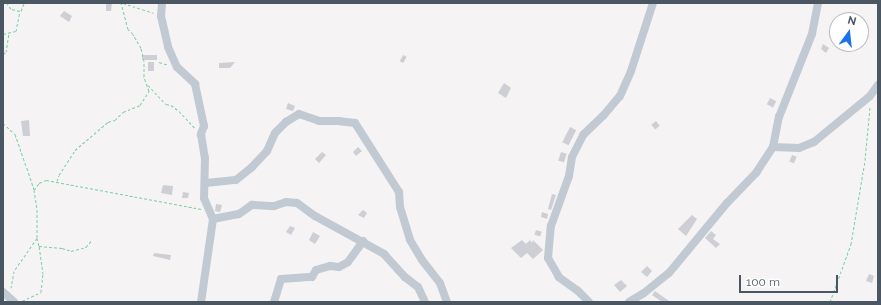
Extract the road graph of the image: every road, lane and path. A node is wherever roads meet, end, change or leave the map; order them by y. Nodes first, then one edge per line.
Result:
1 (7, 3) edge
2 (24, 3) edge
3 (122, 3) edge
4 (162, 3) edge
5 (653, 3) edge
6 (818, 3) edge
7 (20, 11) junction
8 (162, 16) junction
9 (7, 33) junction
10 (3, 34) edge
11 (3, 54) edge
12 (147, 84) junction
13 (878, 85) edge
14 (870, 96) junction
15 (3, 123) edge
16 (201, 134) junction
17 (772, 147) junction
18 (57, 181) junction
19 (206, 184) junction
20 (34, 190) junction
21 (208, 210) junction
22 (213, 219) junction
23 (37, 238) junction
24 (91, 241) dead end
25 (363, 241) junction
26 (39, 246) junction
27 (3, 292) edge
28 (16, 301) edge
29 (201, 302) edge
30 (274, 302) edge
31 (425, 302) edge
32 (447, 302) edge
33 (589, 302) edge
34 (629, 302) edge
35 (830, 302) edge

1 - 7 path
2 - 7 path
3 - 8 path
3 - 12 path
4 - 8 street
5 - 33 street
6 - 17 street
7 - 9 path
8 - 16 street
9 - 10 path
9 - 11 path
12 - 16 path
12 - 18 path
13 - 14 street
14 - 17 street
14 - 35 path
15 - 20 path
16 - 19 street
17 - 34 street
18 - 20 path
18 - 21 path
19 - 21 street
19 - 32 street
20 - 23 path
21 - 22 street
22 - 25 street
22 - 29 street
23 - 26 path
23 - 28 path
24 - 26 path
25 - 30 street
25 - 31 street
26 - 28 path
27 - 28 street

